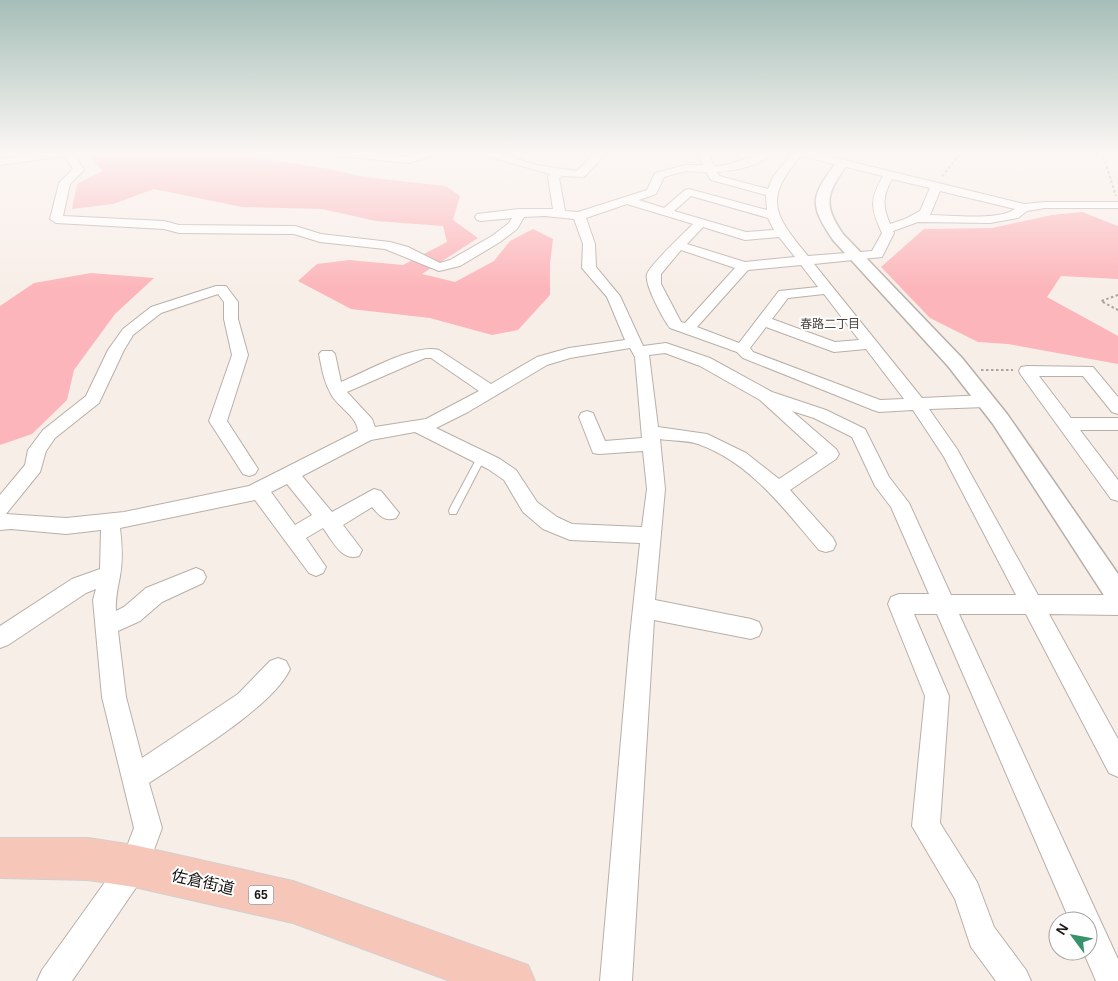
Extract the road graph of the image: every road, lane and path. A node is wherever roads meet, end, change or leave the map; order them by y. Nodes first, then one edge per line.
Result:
1 (61, 198) edge
2 (557, 198) edge
3 (633, 198) edge
4 (682, 198) edge
5 (708, 198) edge
6 (772, 198) edge
7 (823, 198) edge
8 (878, 198) edge
9 (931, 198) edge
10 (983, 198) edge
11 (626, 200) junction
12 (1118, 203) edge
13 (1024, 208) junction
14 (666, 212) junction
15 (519, 213) junction
16 (560, 214) junction
17 (579, 216) junction
18 (773, 216) junction
19 (481, 217) dead end
20 (916, 218) junction
21 (701, 223) junction
22 (886, 229) junction
23 (782, 233) junction
24 (678, 245) junction
25 (855, 256) junction
26 (803, 259) junction
27 (744, 266) junction
28 (827, 290) junction
29 (1118, 295) edge
30 (1118, 310) edge
31 (763, 322) junction
32 (688, 329) junction
33 (870, 344) junction
34 (637, 347) junction
35 (742, 349) junction
36 (327, 354) dead end
37 (963, 371) junction
38 (1027, 371) junction
39 (338, 390) junction
40 (490, 391) junction
41 (766, 396) junction
42 (986, 401) junction
43 (917, 404) junction
44 (1118, 408) edge
45 (587, 417) dead end
46 (1066, 424) junction
47 (1118, 424) edge
48 (417, 426) junction
49 (367, 434) junction
50 (651, 438) junction
51 (481, 458) junction
52 (249, 469) dead end
53 (290, 474) junction
54 (258, 490) junction
55 (778, 490) junction
56 (1118, 494) edge
57 (0, 508) edge
58 (453, 511) dead end
59 (389, 513) dead end
60 (327, 520) junction
61 (0, 522) edge
62 (110, 522) junction
63 (652, 535) junction
64 (293, 536) junction
65 (826, 544) dead end
66 (352, 550) dead end
67 (316, 567) dead end
68 (110, 575) junction
69 (196, 577) dead end
70 (1118, 596) edge
71 (944, 604) junction
72 (1032, 605) junction
73 (1118, 605) edge
74 (644, 608) junction
75 (107, 625) junction
76 (751, 629) dead end
77 (0, 638) edge
78 (278, 669) dead end
79 (1118, 764) edge
80 (135, 778) junction
81 (0, 858) edge
82 (134, 866) junction
83 (1081, 911) edge
84 (1098, 950) edge
85 (53, 981) edge
86 (512, 981) edge
87 (616, 981) edge
88 (1015, 981) edge
89 (1112, 981) edge

1 - 15 street
2 - 16 street
3 - 11 street
4 - 14 street
5 - 18 street
6 - 18 street
7 - 25 street
8 - 22 street
9 - 20 street
10 - 13 street
11 - 14 street
11 - 17 street
12 - 13 street
13 - 20 street
14 - 21 street
15 - 16 street
15 - 19 street
16 - 17 street
17 - 34 street
18 - 23 street
20 - 22 street
21 - 23 street
21 - 24 street
22 - 25 street
23 - 26 street
24 - 27 street
24 - 32 street
25 - 26 street
25 - 37 street
26 - 27 street
26 - 28 street
27 - 32 street
28 - 31 street
28 - 33 street
29 - 30 path
31 - 33 street
31 - 35 street
32 - 35 street
33 - 43 street
34 - 40 street
34 - 41 street
34 - 50 street
35 - 43 street
36 - 39 street
37 - 38 path
37 - 42 street
38 - 44 street
38 - 46 street
39 - 40 street
39 - 49 street
40 - 48 street
41 - 55 street
41 - 71 street
42 - 43 street
42 - 70 street
43 - 72 street
45 - 50 street
46 - 47 street
46 - 56 street
48 - 49 street
48 - 51 street
49 - 53 street
50 - 55 street
50 - 63 street
51 - 58 lane
51 - 63 street
52 - 57 street
53 - 54 street
53 - 60 street
54 - 62 street
54 - 64 street
55 - 65 street
59 - 60 street
60 - 64 street
60 - 66 street
61 - 62 street
62 - 68 street
63 - 74 street
64 - 67 street
68 - 75 street
68 - 77 street
69 - 75 street
71 - 72 street
71 - 83 street
71 - 88 street
72 - 73 street
72 - 79 street
74 - 76 street
74 - 87 street
75 - 80 street
78 - 80 street
80 - 82 street
81 - 82 main road, 佐倉街道 / 65
82 - 85 street
82 - 86 main road, 佐倉街道 / 65
84 - 89 street

